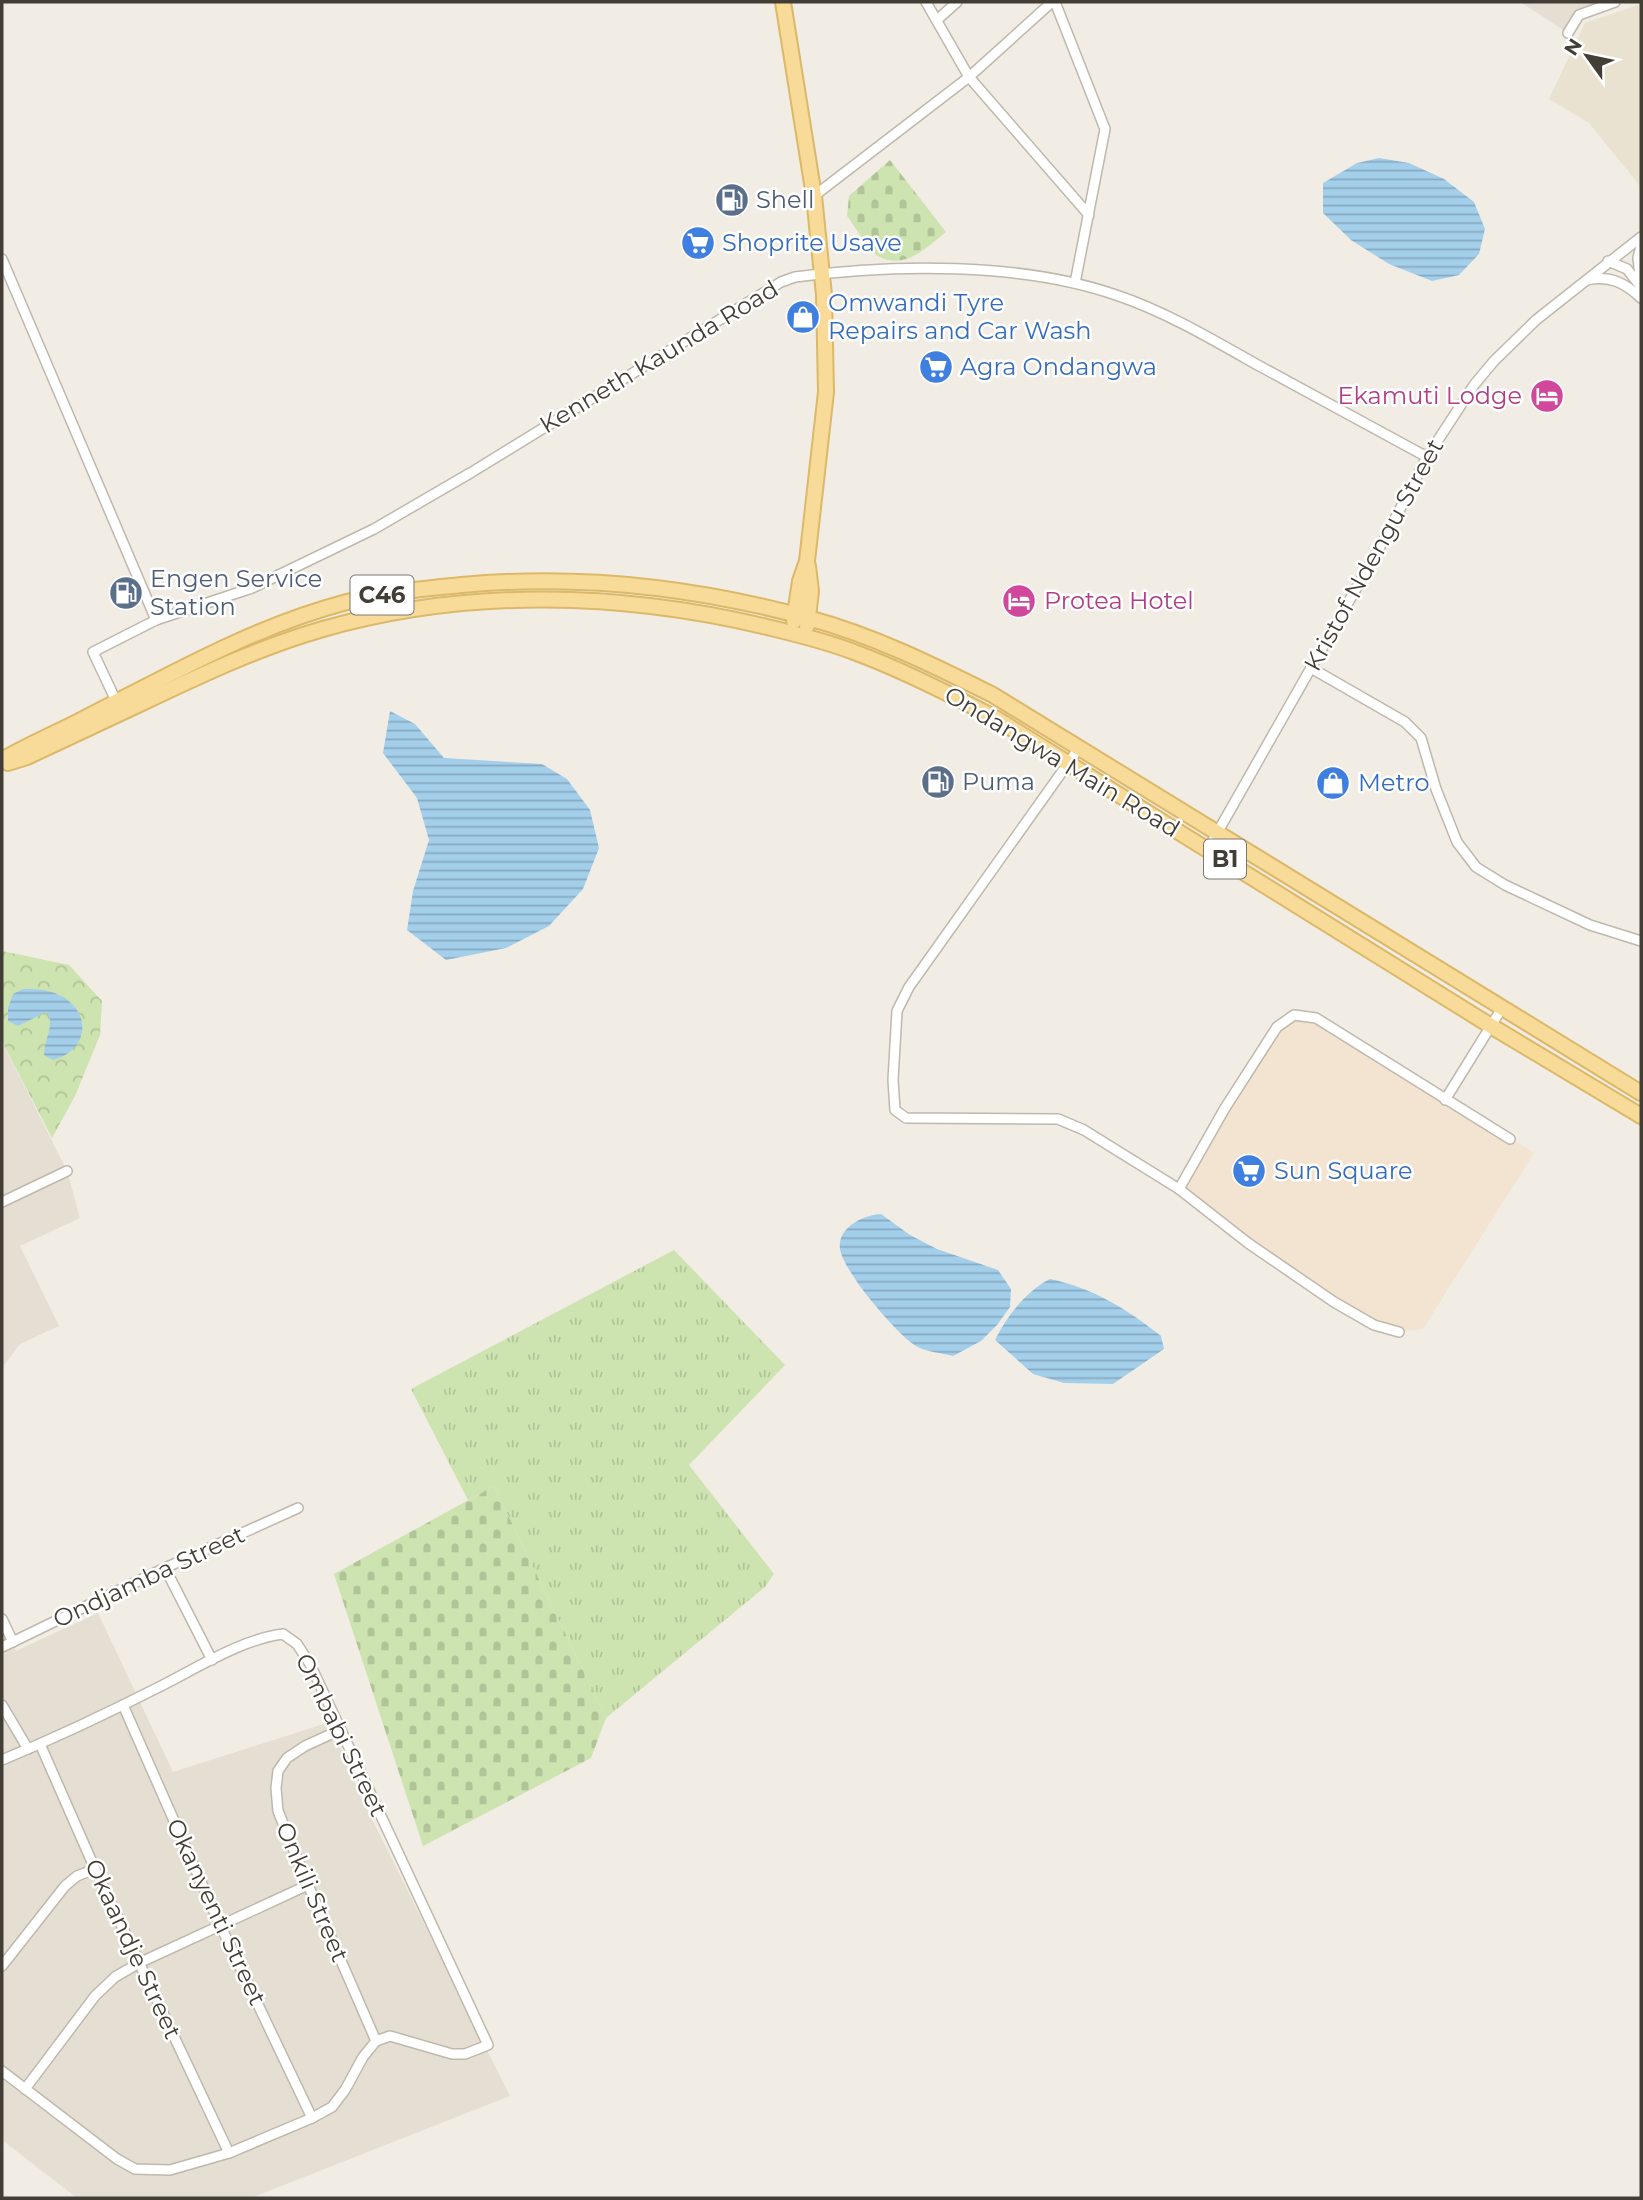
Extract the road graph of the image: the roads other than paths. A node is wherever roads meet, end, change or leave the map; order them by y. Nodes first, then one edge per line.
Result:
1 (783, 2) edge
2 (926, 2) edge
3 (957, 2) edge
4 (1054, 2) edge
5 (1615, 2) edge
6 (937, 20) junction
7 (1568, 33) dead end
8 (969, 78) junction
9 (814, 196) junction
10 (1089, 215) junction
11 (1641, 237) edge
12 (1641, 246) edge
13 (2, 259) edge
14 (1608, 261) junction
15 (820, 274) junction
16 (1584, 281) junction
17 (1075, 283) junction
18 (1641, 286) edge
19 (1641, 298) edge
20 (1427, 457) junction
21 (802, 616) junction
22 (156, 620) junction
23 (799, 635) junction
24 (1311, 668) junction
25 (119, 707) junction
26 (1079, 748) junction
27 (2, 762) edge
28 (1069, 763) junction
29 (1218, 832) junction
30 (1208, 849) junction
31 (1641, 941) edge
32 (1502, 1008) junction
33 (1491, 1026) junction
34 (1641, 1093) edge
35 (1445, 1100) junction
36 (1641, 1116) edge
37 (1510, 1139) dead end
38 (67, 1171) dead end
39 (1179, 1189) junction
40 (2, 1202) edge
41 (1399, 1332) dead end
42 (298, 1508) dead end
43 (165, 1568) junction
44 (2, 1619) edge
45 (13, 1642) junction
46 (2, 1647) edge
47 (212, 1660) junction
48 (2, 1705) edge
49 (123, 1705) junction
50 (340, 1730) junction
51 (40, 1744) junction
52 (28, 1749) junction
53 (2, 1760) edge
54 (95, 1869) junction
55 (307, 1885) junction
56 (220, 1925) junction
57 (139, 1963) junction
58 (2, 1966) edge
59 (376, 2041) junction
60 (2, 2071) edge
61 (25, 2089) junction
62 (312, 2118) junction
63 (229, 2153) junction

1 - 9 main road
2 - 6 street
3 - 6 street
4 - 8 street
4 - 10 street
5 - 7 street
6 - 8 street
8 - 9 street
8 - 10 street
9 - 15 main road
10 - 17 street
11 - 14 street, Kristof Ndengu Street
12 - 18 street
13 - 22 street
14 - 16 street, Kristof Ndengu Street
14 - 18 street
15 - 17 street, Kenneth Kaunda Road
15 - 21 main road
15 - 22 street, Kenneth Kaunda Road
16 - 19 street
16 - 20 street, Kristof Ndengu Street
17 - 20 street, Kenneth Kaunda Road
20 - 24 street, Kristof Ndengu Street
21 - 23 main road
21 - 25 main road, C46
21 - 26 main road, Ondangwa Main Road / B1
22 - 25 street, Kenneth Kaunda Road
23 - 25 main road, C46
23 - 28 main road, Ondangwa Main Road / B1
24 - 29 street, Kristof Ndengu Street
24 - 31 street
25 - 27 main road, C46
26 - 28 street
26 - 29 main road, Ondangwa Main Road / B1
28 - 30 main road, Ondangwa Main Road / B1
28 - 39 street
29 - 30 street, Kristof Ndengu Street
29 - 32 main road, Ondangwa Main Road / B1
30 - 33 main road, Ondangwa Main Road / B1
32 - 33 street
32 - 34 main road, Ondangwa Main Road / B1
33 - 35 street
33 - 36 main road, Ondangwa Main Road / B1
35 - 37 street
35 - 39 street
38 - 40 street
39 - 41 street
42 - 43 street, Ondjamba Street
43 - 45 street, Ondjamba Street
43 - 47 street
44 - 45 street
45 - 46 street, Ondjamba Street
47 - 49 street, Ombabi Street
47 - 50 street, Ombabi Street
48 - 52 street
49 - 51 street, Ombabi Street
49 - 56 street, Okanyenti Street
50 - 55 street, Onkili Street
50 - 59 street, Ombabi Street
51 - 52 street, Ombabi Street
51 - 54 street, Okaandje Street
52 - 53 street, Ombabi Street
54 - 57 street, Okaandje Street
54 - 58 street
55 - 56 street
55 - 59 street, Onkili Street
56 - 57 street
56 - 62 street, Okanyenti Street
57 - 61 street
57 - 63 street, Okaandje Street
59 - 62 street
60 - 61 street
61 - 63 street
62 - 63 street

